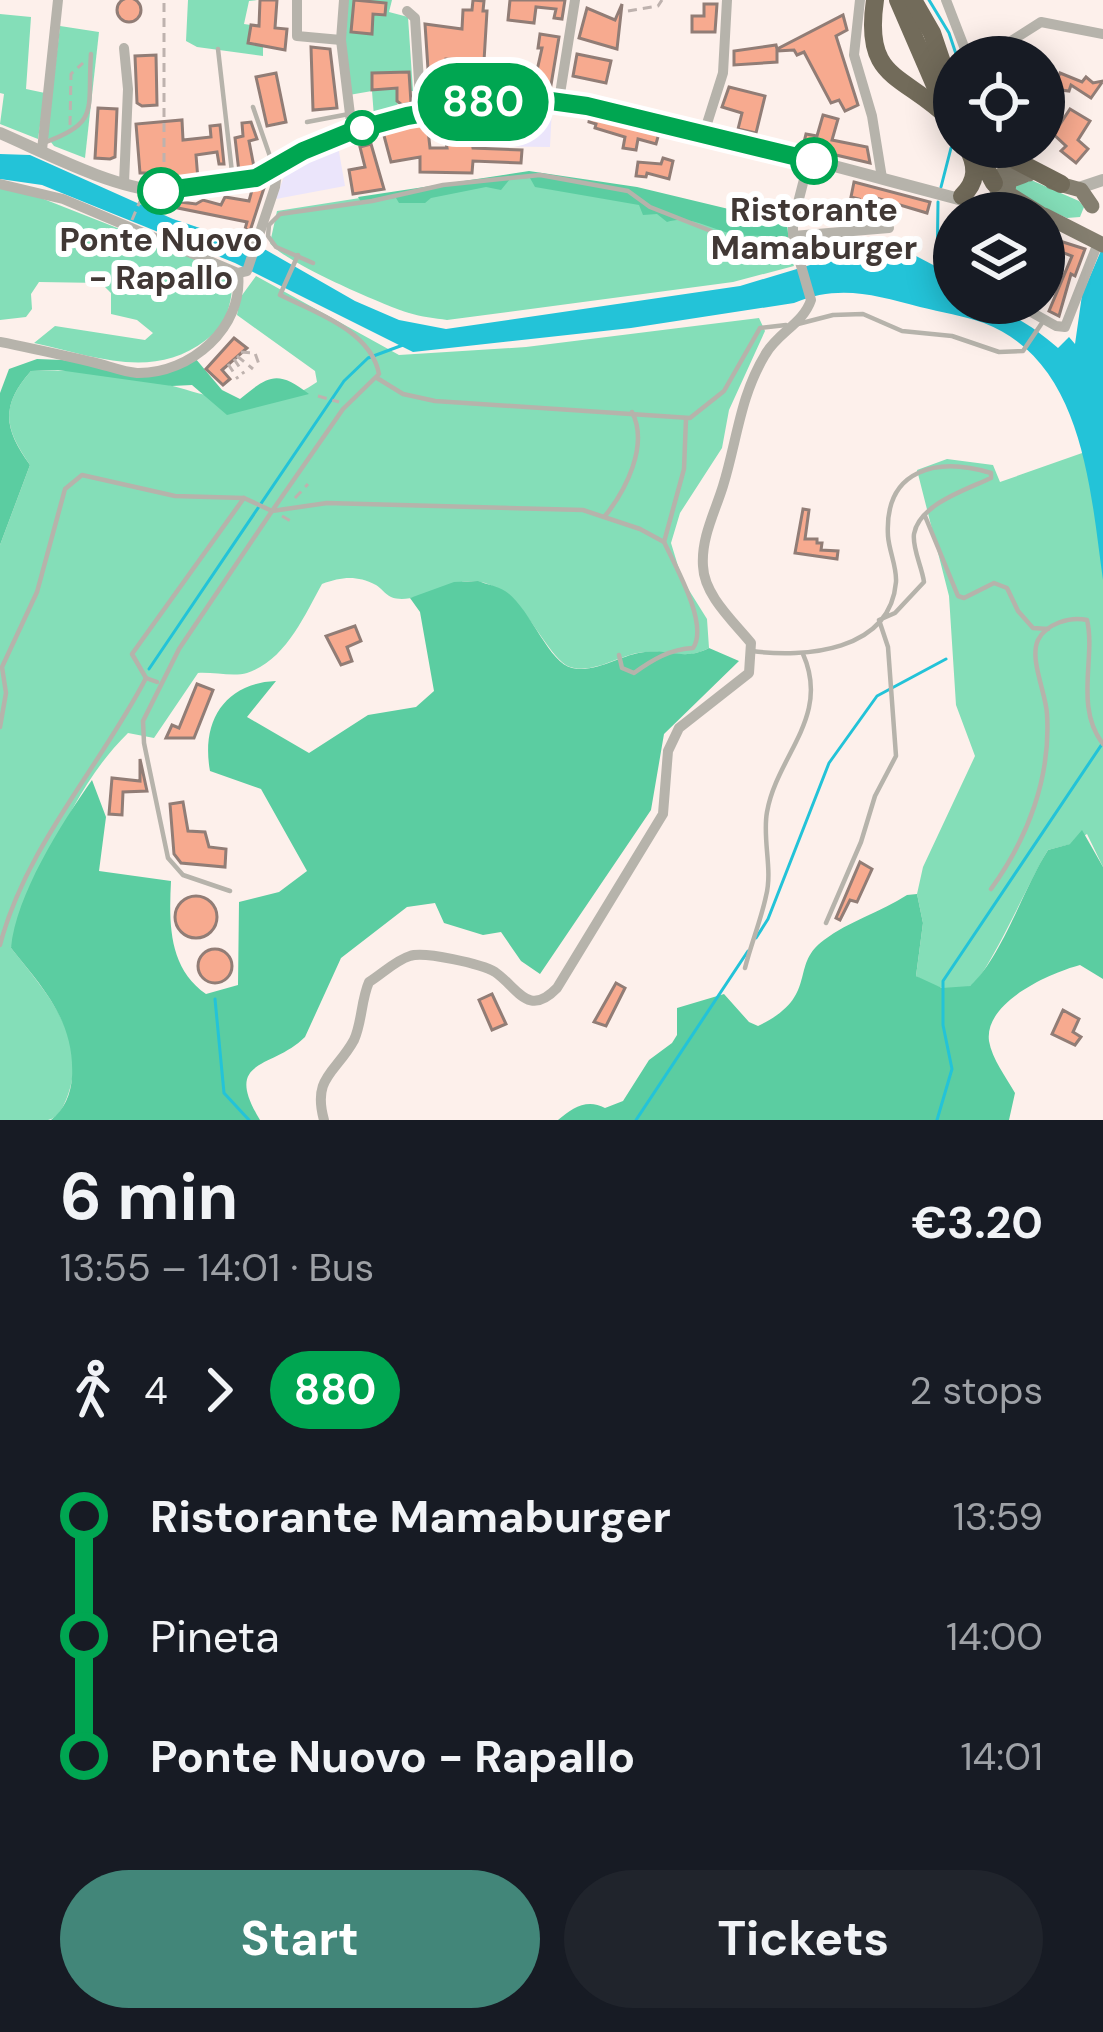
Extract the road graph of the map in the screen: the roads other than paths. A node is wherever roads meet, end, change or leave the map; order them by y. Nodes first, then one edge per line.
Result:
1 (58, 0) edge
2 (297, 0) edge
3 (344, 0) edge
4 (575, 0) edge
5 (727, 0) edge
6 (860, 0) edge
7 (886, 0) edge
8 (910, 0) edge
9 (922, 0) edge
10 (946, 0) edge
11 (406, 11) dead end
12 (1103, 34) edge
13 (943, 36) edge
14 (960, 36) edge
15 (1019, 36) edge
16 (933, 37) edge
17 (341, 40) junction
18 (124, 49) dead end
19 (218, 50) dead end
20 (91, 54) road end
21 (933, 79) edge
22 (933, 99) edge
23 (559, 100) junction
24 (253, 107) dead end
25 (421, 113) junction
26 (349, 114) junction
27 (307, 122) dead end
28 (352, 131) junction
29 (0, 133) edge
30 (704, 133) junction
31 (43, 147) junction
32 (809, 160) junction
33 (276, 166) junction
34 (974, 168) edge
35 (984, 168) edge
36 (1030, 168) edge
37 (1046, 168) edge
38 (882, 178) junction
39 (1103, 180) edge
40 (234, 182) junction
41 (124, 183) junction
42 (994, 183) junction
43 (0, 184) edge
44 (1062, 185) junction
45 (934, 192) edge
46 (960, 192) edge
47 (963, 192) edge
48 (998, 192) edge
49 (1009, 192) edge
50 (1100, 204) edge
51 (1065, 226) edge
52 (1065, 226) edge
53 (889, 229) dead end
54 (793, 236) junction
55 (1101, 244) edge
56 (297, 258) junction
57 (800, 261) junction
58 (313, 263) dead end
59 (242, 272) junction
60 (1041, 324) edge
61 (1056, 324) edge
62 (794, 325) junction
63 (0, 342) edge
64 (376, 377) junction
65 (632, 412) junction
66 (686, 418) junction
67 (247, 499) junction
68 (269, 509) junction
69 (605, 516) junction
70 (926, 516) junction
71 (664, 542) junction
72 (879, 620) junction
73 (1048, 629) junction
74 (752, 651) junction
75 (803, 653) junction
76 (620, 655) dead end
77 (146, 678) junction
78 (159, 684) junction
79 (0, 727) edge
80 (1103, 744) edge
81 (991, 889) dead end
82 (230, 891) dead end
83 (826, 923) dead end
84 (0, 945) edge
85 (745, 968) dead end
86 (324, 1120) edge

1 - 31 street
2 - 17 street
3 - 17 street
4 - 23 street
5 - 30 street
6 - 38 street
7 - 21 highway
7 - 22 highway
8 - 16 highway
9 - 13 highway
10 - 14 street
11 - 25 street
12 - 15 street
17 - 26 street
18 - 41 street
19 - 40 lane
20 - 31 lane
23 - 25 street
23 - 30 street
24 - 33 lane
25 - 28 street
26 - 27 lane
26 - 28 street
28 - 33 street
29 - 31 street
30 - 32 street
31 - 41 street
32 - 38 street
32 - 54 street
33 - 40 street
33 - 59 street
34 - 46 highway
35 - 42 highway
36 - 44 highway
37 - 44 street
38 - 45 street
39 - 44 street
40 - 41 street
42 - 44 main road
42 - 47 street
42 - 48 main road
43 - 59 street
44 - 49 main road
44 - 50 main road
50 - 51 main road
52 - 55 main road
53 - 54 street
54 - 57 street
55 - 61 street
56 - 57 lane
56 - 58 lane
56 - 64 lane
57 - 62 street
59 - 63 street
60 - 62 lane
62 - 66 lane
62 - 74 street
64 - 65 lane
64 - 68 lane
65 - 66 lane
65 - 69 lane
66 - 71 lane
67 - 68 lane
67 - 77 lane
67 - 79 lane
68 - 69 lane
68 - 78 lane
69 - 71 lane
70 - 72 lane
70 - 72 lane
70 - 73 lane
71 - 76 lane
72 - 75 lane
72 - 83 lane
73 - 80 lane
73 - 81 lane
74 - 75 lane
74 - 86 street
75 - 85 lane
77 - 78 lane
77 - 84 lane
78 - 82 lane

